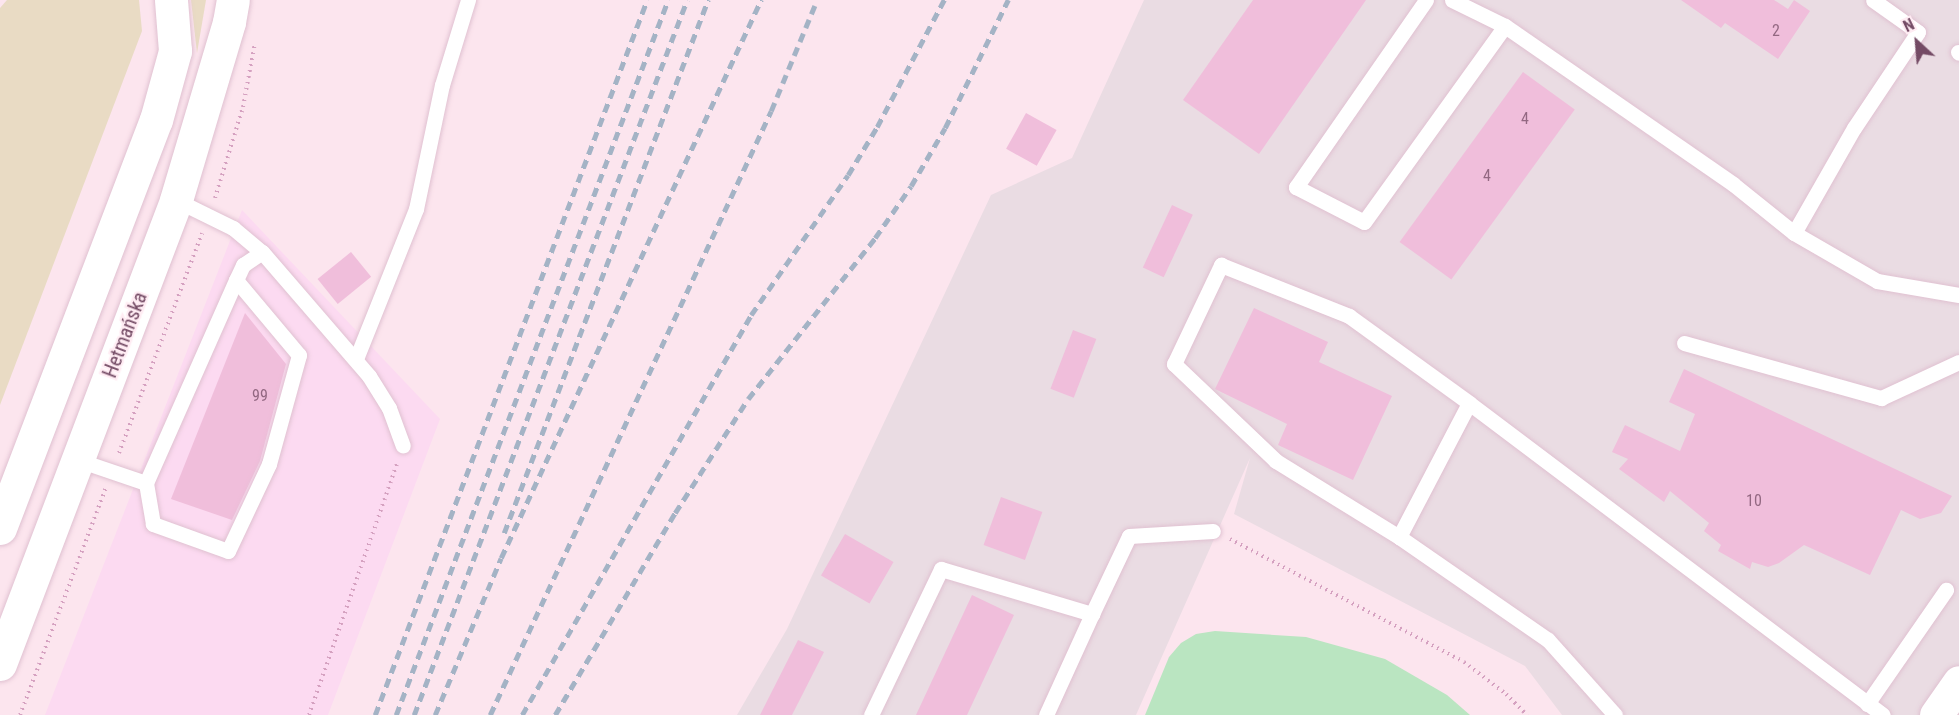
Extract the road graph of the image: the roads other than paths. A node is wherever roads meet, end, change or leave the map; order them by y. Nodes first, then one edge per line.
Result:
1 (171, 0) edge
2 (233, 0) edge
3 (468, 0) edge
4 (1426, 0) edge
5 (1452, 0) edge
6 (1873, 0) edge
7 (1505, 26) junction
8 (156, 120) junction
9 (176, 200) junction
10 (1794, 233) junction
11 (262, 252) junction
12 (236, 280) junction
13 (1959, 295) edge
14 (1684, 343) dead end
15 (356, 359) junction
16 (1959, 362) edge
17 (1469, 403) junction
18 (403, 447) road end
19 (78, 460) junction
20 (147, 483) junction
21 (0, 528) edge
22 (1214, 531) road end
23 (1399, 537) junction
24 (1946, 590) dead end
25 (1092, 614) junction
26 (0, 664) edge
27 (1959, 682) edge
28 (1867, 704) junction
29 (871, 715) edge
30 (1046, 715) edge
31 (1615, 715) edge
32 (1883, 715) edge
33 (1936, 715) edge

1 - 8 main road
2 - 9 main road, Hetmańska
3 - 15 lane
4 - 7 lane
5 - 7 lane
6 - 10 lane
7 - 10 lane
8 - 9 main road
8 - 21 main road
9 - 11 lane
9 - 19 main road, Hetmańska
10 - 13 lane
11 - 12 lane
11 - 15 lane
12 - 20 lane
12 - 20 lane
14 - 16 lane
15 - 18 lane
17 - 23 lane
17 - 23 lane
17 - 28 lane
19 - 20 lane
19 - 26 main road, Hetmańska
22 - 25 lane
23 - 31 lane
24 - 28 lane
25 - 29 lane
25 - 30 lane
27 - 33 main road
28 - 32 lane

